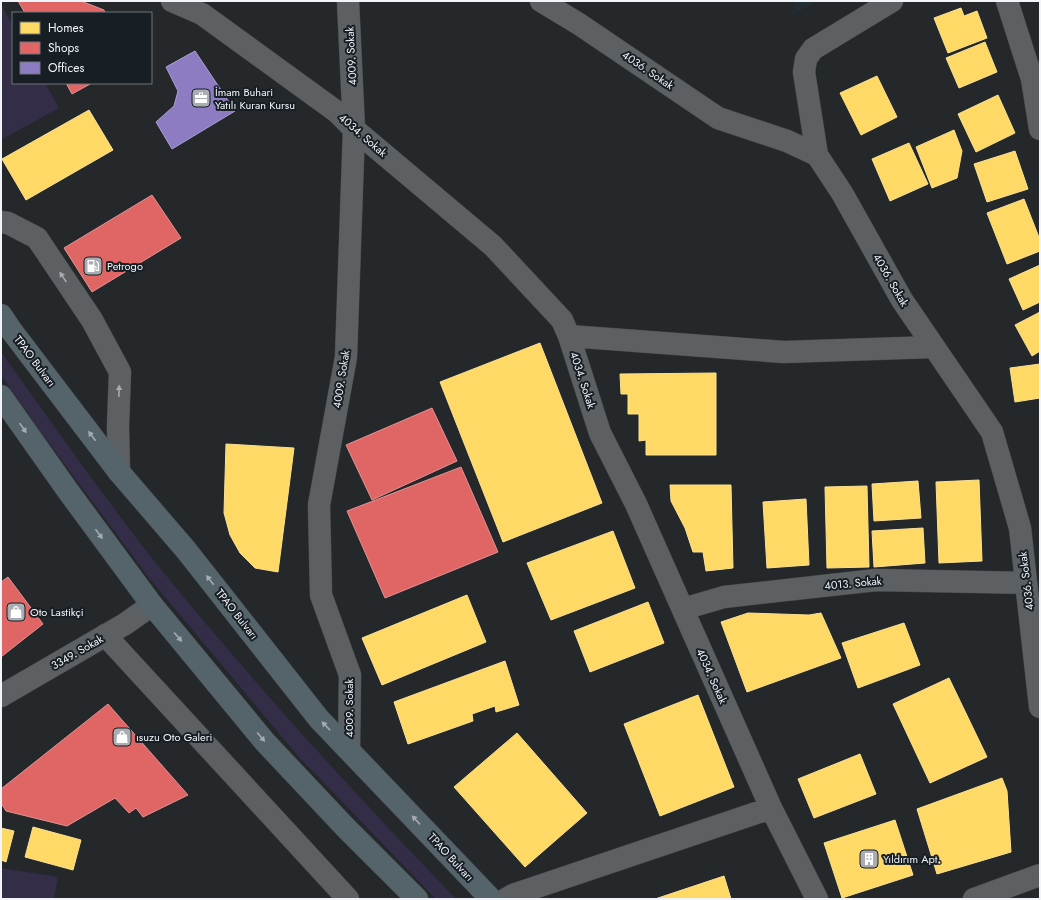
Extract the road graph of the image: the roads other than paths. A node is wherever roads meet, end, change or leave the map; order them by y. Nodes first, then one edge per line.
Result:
1 (172, 1) edge
2 (348, 1) edge
3 (541, 1) edge
4 (892, 1) edge
5 (1007, 1) edge
6 (354, 129) junction
7 (1040, 129) edge
8 (817, 155) junction
9 (1, 222) edge
10 (1, 315) edge
11 (568, 336) junction
12 (934, 347) junction
13 (1, 396) edge
14 (119, 472) junction
15 (1026, 583) junction
16 (152, 605) junction
17 (682, 609) junction
18 (106, 635) junction
19 (1, 696) edge
20 (1040, 707) edge
21 (350, 750) junction
22 (771, 808) junction
23 (1040, 875) edge
24 (348, 899) edge
25 (417, 899) edge
26 (491, 899) edge
27 (506, 899) edge
28 (817, 899) edge
29 (974, 899) edge

1 - 6 street, 4034. Sokak
2 - 6 street, 4009. Sokak
3 - 8 street, 4036. Sokak
4 - 8 street
5 - 7 street
6 - 11 street, 4034. Sokak
6 - 21 street, 4009. Sokak
8 - 12 street, 4036. Sokak
14 -> 9 street
14 -> 10 highway, TPAO Bulvarı
11 - 12 street
11 - 17 street, 4034. Sokak
12 - 15 street, 4036. Sokak
13 -> 16 highway
21 -> 14 highway, TPAO Bulvarı
15 - 17 street, 4013. Sokak
15 - 20 street, 4036. Sokak
16 - 18 street, 3349. Sokak
16 -> 25 highway
17 - 22 street, 4034. Sokak
18 - 19 street, 3349. Sokak
18 - 24 street
26 -> 21 highway, TPAO Bulvarı
22 - 27 street
22 - 28 street, 4034. Sokak
23 - 29 street

